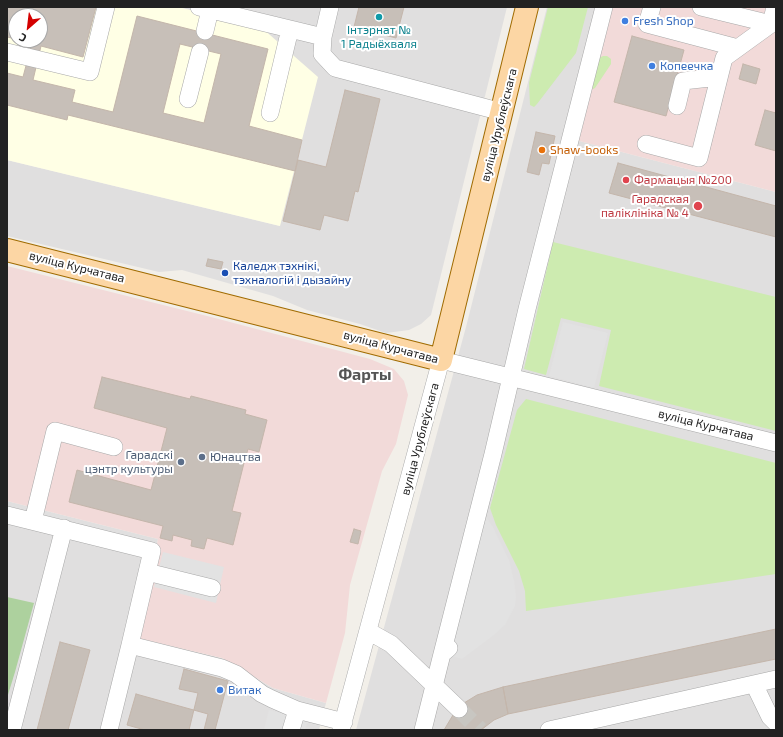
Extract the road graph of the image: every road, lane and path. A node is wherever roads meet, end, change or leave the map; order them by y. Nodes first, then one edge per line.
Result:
1 (106, 7) edge
2 (330, 7) edge
3 (527, 7) edge
4 (604, 7) edge
5 (652, 7) edge
6 (701, 7) edge
7 (775, 7) edge
8 (205, 8) edge
9 (771, 24) junction
10 (290, 29) junction
11 (205, 31) dead end
12 (323, 37) junction
13 (738, 48) junction
14 (7, 52) edge
15 (200, 52) dead end
16 (719, 77) junction
17 (188, 99) dead end
18 (677, 106) dead end
19 (502, 112) junction
20 (270, 113) dead end
21 (646, 144) dead end
22 (7, 250) edge
23 (441, 360) junction
24 (511, 378) junction
25 (776, 443) edge
26 (114, 447) dead end
27 (7, 515) edge
28 (33, 521) junction
29 (64, 528) junction
30 (147, 572) junction
31 (212, 588) dead end
32 (368, 631) junction
33 (130, 645) junction
34 (776, 680) edge
35 (434, 684) junction
36 (754, 684) junction
37 (459, 709) tunnel mouth
38 (297, 710) junction
39 (776, 723) edge
40 (342, 726) edge
41 (12, 730) edge
42 (109, 730) edge
43 (292, 730) edge
44 (423, 730) edge
45 (549, 730) edge

1 - 14 street
2 - 12 street
3 - 19 main road, вуліца Урублеўскага
4 - 24 street
5 - 13 street
6 - 9 street
7 - 9 street
8 - 10 street
8 - 11 street
9 - 13 street
10 - 12 street
10 - 20 street
12 - 19 street
13 - 16 street
15 - 17 street
16 - 18 street
16 - 21 street
19 - 23 main road, вуліца Урублеўскага
22 - 23 main road, вуліца Курчатава
23 - 24 street, вуліца Курчатава
23 - 32 street, вуліца Урублеўскага
24 - 25 street, вуліца Курчатава
24 - 35 street
26 - 28 street
27 - 28 street
28 - 29 street
29 - 30 street
29 - 41 street
30 - 31 street
30 - 33 street
32 - 35 street
32 - 40 street, вуліца Урублеўскага
33 - 38 street
33 - 42 street
34 - 36 street
35 - 37 street
35 - 44 street
36 - 39 street
36 - 45 street
38 - 40 street
38 - 43 street

